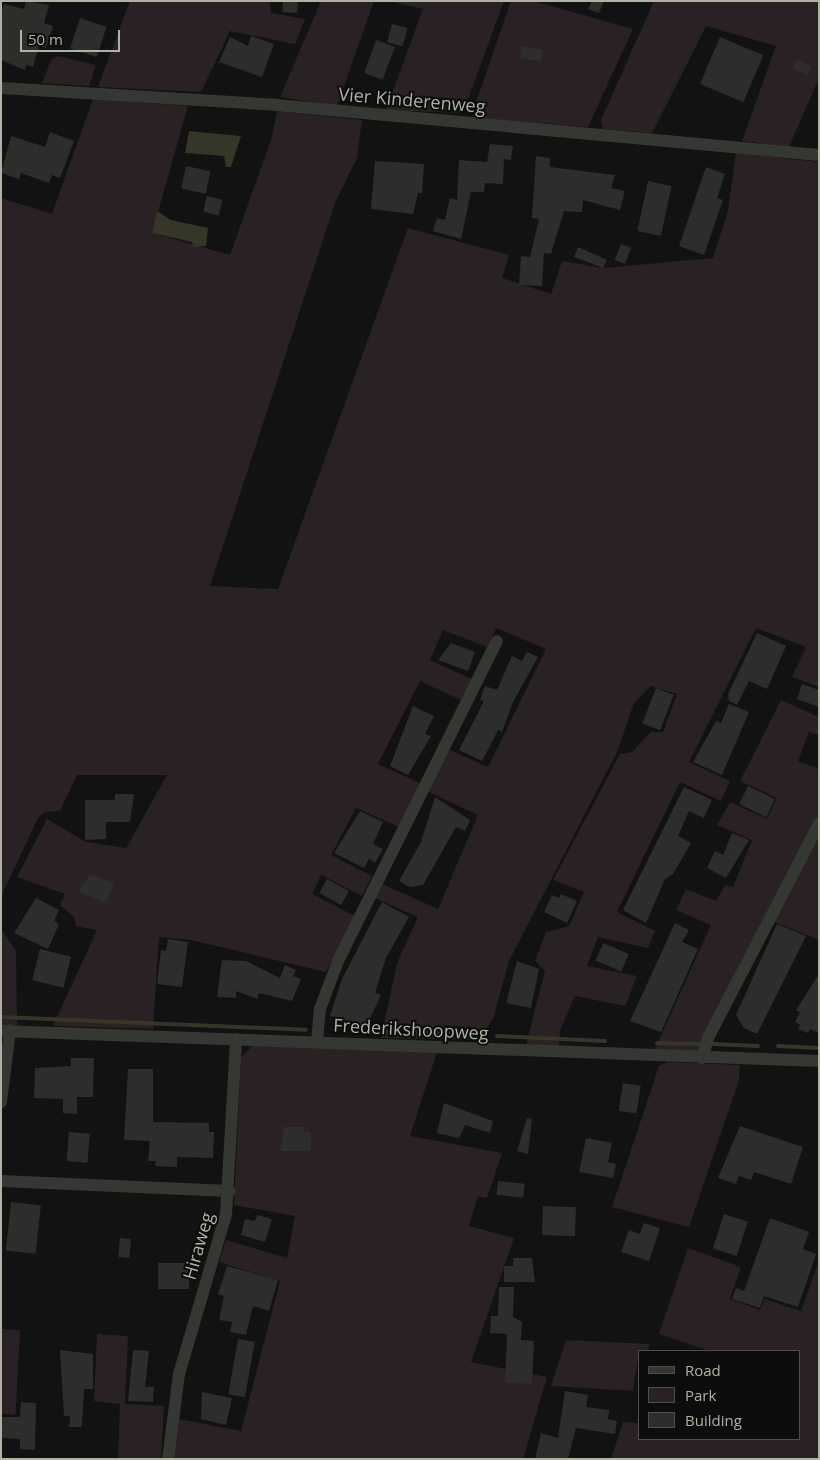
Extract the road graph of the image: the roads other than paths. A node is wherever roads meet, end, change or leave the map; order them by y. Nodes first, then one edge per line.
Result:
1 (1, 88) edge
2 (819, 155) edge
3 (497, 641) dead end
4 (819, 824) edge
5 (6, 1031) edge
6 (236, 1039) junction
7 (317, 1042) junction
8 (702, 1058) junction
9 (819, 1062) edge
10 (1, 1102) edge
11 (1, 1181) edge
12 (230, 1191) junction
13 (168, 1459) edge

1 - 2 street, Vier Kinderenweg
3 - 7 street
4 - 8 street
5 - 6 street, Frederikshoopweg
5 - 10 street
6 - 7 street, Frederikshoopweg
6 - 12 street, Hiraweg
7 - 8 street, Frederikshoopweg
8 - 9 street, Frederikshoopweg
11 - 12 street
12 - 13 street, Hiraweg

